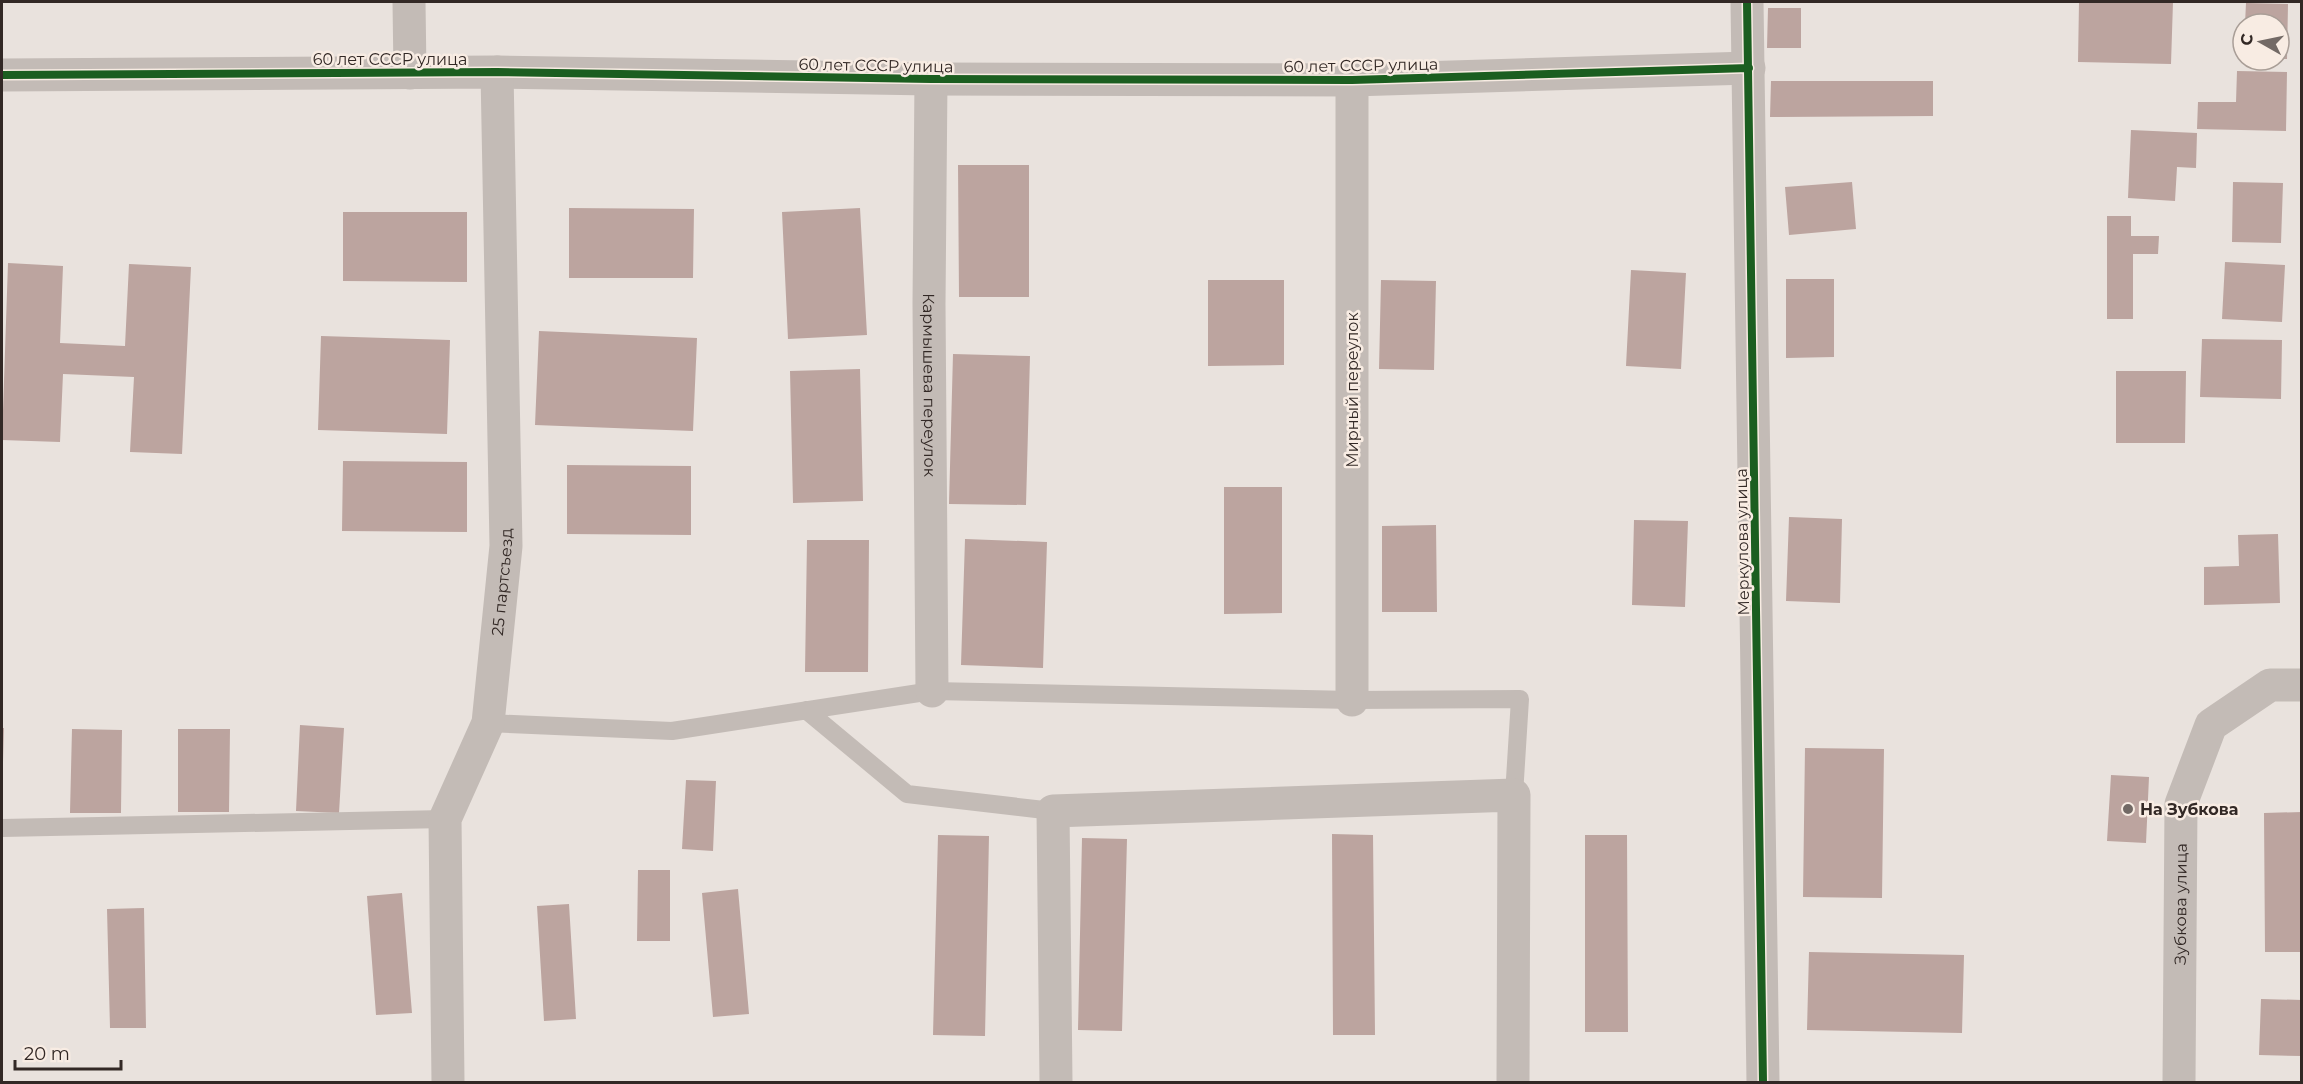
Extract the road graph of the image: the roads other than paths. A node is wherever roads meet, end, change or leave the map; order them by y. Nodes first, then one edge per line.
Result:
1 (409, 2) edge
2 (1747, 2) edge
3 (1749, 68) junction
4 (497, 72) junction
5 (410, 73) junction
6 (2, 75) edge
7 (931, 79) junction
8 (1352, 80) junction
9 (2301, 685) edge
10 (932, 691) junction
11 (1352, 700) junction
12 (806, 710) junction
13 (488, 723) junction
14 (1514, 795) junction
15 (1053, 811) junction
16 (445, 819) junction
17 (2, 828) edge
18 (448, 1083) edge
19 (1056, 1083) edge
20 (1513, 1083) edge
21 (1763, 1083) edge
22 (2179, 1083) edge

1 - 5 street
2 - 3 street, Меркулова улица
3 - 8 street, 60 лет СССР улица
3 - 21 street, Меркулова улица
4 - 5 street, 60 лет СССР улица
4 - 7 street, 60 лет СССР улица
4 - 13 street, 25 партсъезд
5 - 6 street, 60 лет СССР улица
7 - 8 street, 60 лет СССР улица
7 - 10 street, Кармышева переулок
8 - 11 street, Мирный переулок
9 - 22 street, Зубкова улица
10 - 11 lane
10 - 12 lane
11 - 14 lane
12 - 13 lane
12 - 15 lane
13 - 16 street, 25 партсъезд
14 - 15 street
14 - 20 street
15 - 19 street
16 - 17 lane
16 - 18 street, 25 партсъезд

